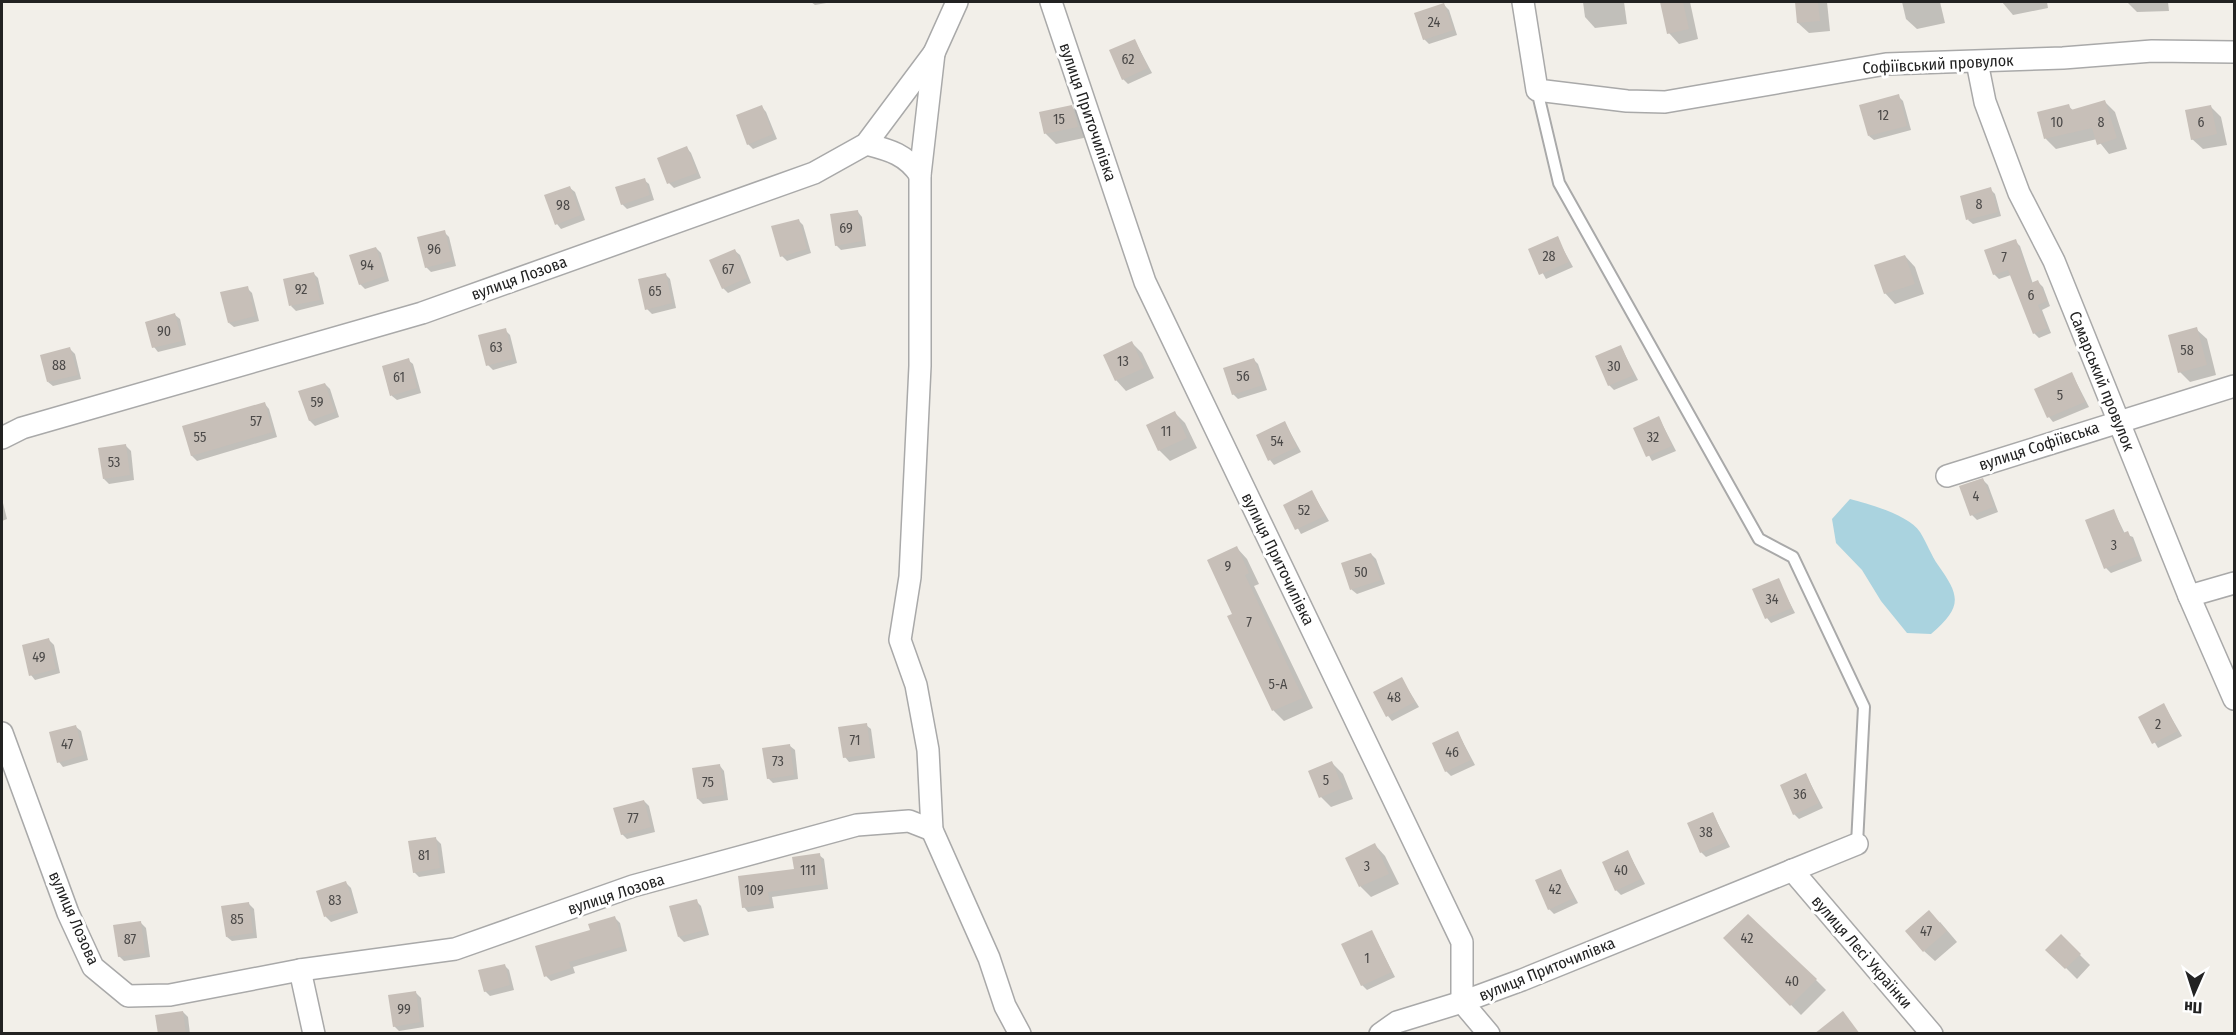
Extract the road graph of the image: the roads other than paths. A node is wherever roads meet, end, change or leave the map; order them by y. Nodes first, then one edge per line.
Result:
1 (957, 2) edge
2 (1051, 2) edge
3 (1523, 2) edge
4 (934, 52) junction
5 (2235, 52) edge
6 (1977, 62) junction
7 (1537, 90) junction
8 (866, 144) junction
9 (920, 175) junction
10 (2235, 386) edge
11 (2118, 421) junction
12 (2, 438) edge
13 (1947, 476) dead end
14 (2235, 583) edge
15 (2189, 596) junction
16 (2235, 699) edge
17 (2, 733) edge
18 (932, 830) junction
19 (1857, 844) joint
20 (1792, 870) junction
21 (300, 970) junction
22 (1462, 1002) junction
23 (314, 1034) edge
24 (1020, 1034) edge
25 (1380, 1034) edge
26 (1489, 1034) edge
27 (1932, 1034) edge

1 - 4 street, вулиця Лозова
2 - 22 street, вулиця Приточилівка
3 - 7 street
4 - 8 street, вулиця Лозова
4 - 9 street
5 - 6 street, Софіївський провулок
6 - 7 street, Софіївський провулок
6 - 11 street, Самарський провулок
7 - 19 lane, вулиця Приточилівка
8 - 9 street
8 - 12 street, вулиця Лозова
9 - 18 street
10 - 11 street, вулиця Софіївська
11 - 13 street, вулиця Софіївська
11 - 15 street, Самарський провулок
14 - 15 street
15 - 16 street, Самарський провулок
17 - 21 street, вулиця Лозова
18 - 21 street, вулиця Лозова
18 - 24 street
19 - 20 street, вулиця Приточилівка
20 - 22 street, вулиця Приточилівка
20 - 27 street, вулиця Лесі Українки
21 - 23 street
22 - 25 street
22 - 26 street

